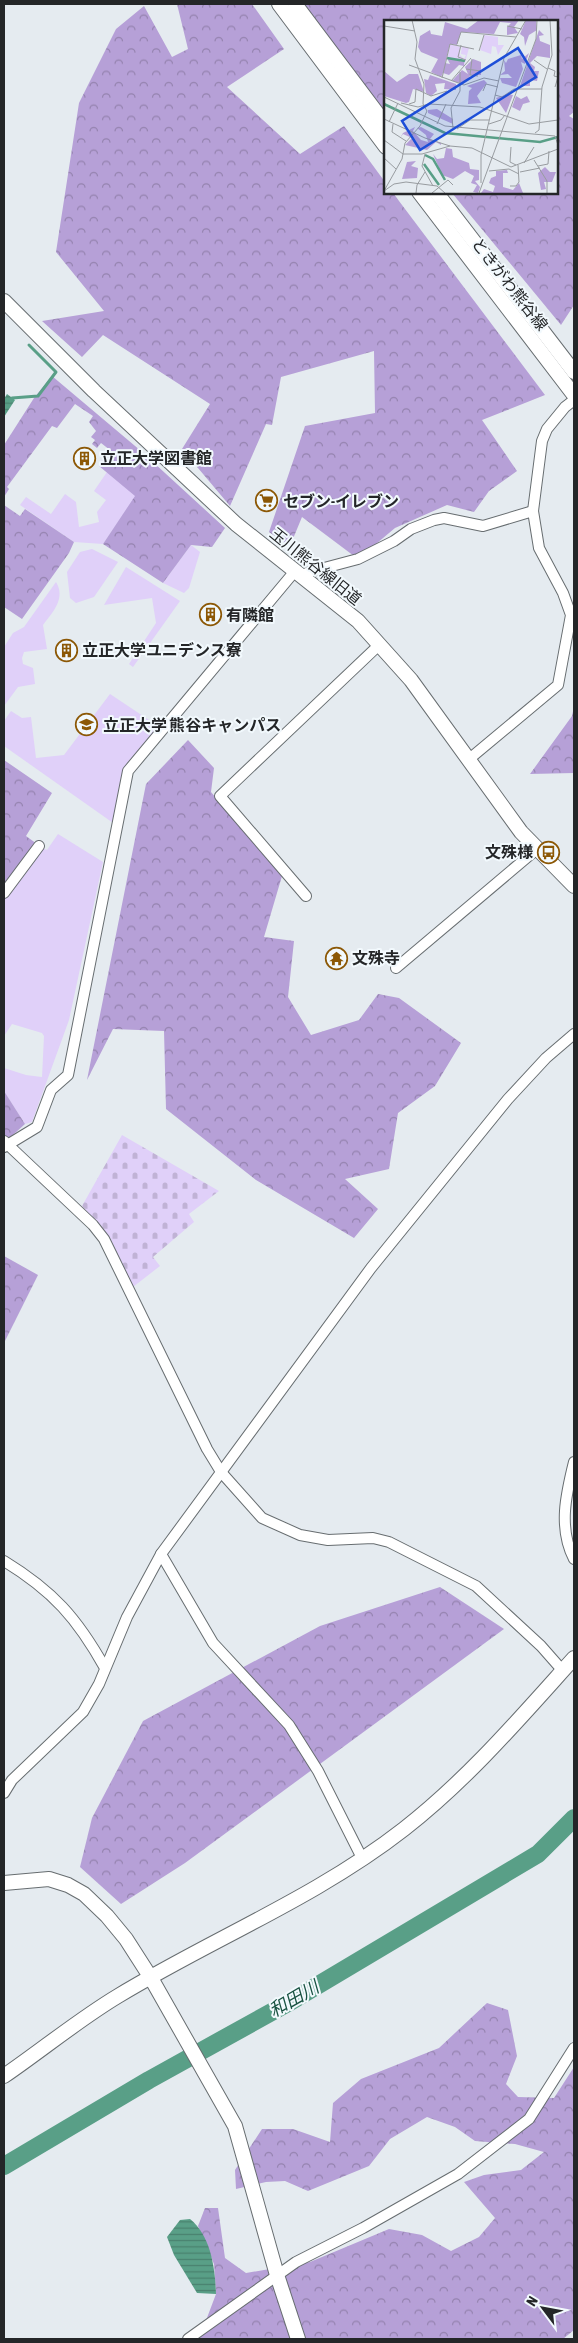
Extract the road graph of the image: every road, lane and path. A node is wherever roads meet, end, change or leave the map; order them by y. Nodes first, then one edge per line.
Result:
1 (279, 4) edge
2 (295, 4) edge
3 (384, 122) edge
4 (384, 144) edge
5 (421, 194) edge
6 (438, 194) edge
7 (4, 302) edge
8 (574, 372) edge
9 (574, 395) edge
10 (574, 400) edge
11 (533, 511) junction
12 (298, 574) junction
13 (380, 644) junction
14 (468, 760) junction
15 (40, 846) dead end
16 (537, 850) junction
17 (574, 886) edge
18 (4, 892) edge
19 (306, 896) dead end
20 (396, 968) dead end
21 (574, 1034) edge
22 (5, 1144) edge
23 (574, 1462) edge
24 (221, 1472) junction
25 (161, 1554) junction
26 (574, 1559) edge
27 (4, 1561) edge
28 (574, 1658) edge
29 (105, 1668) junction
30 (563, 1671) junction
31 (4, 1793) edge
32 (362, 1858) junction
33 (4, 1883) edge
34 (151, 1978) junction
35 (574, 2048) edge
36 (4, 2076) edge
37 (277, 2275) junction
38 (188, 2339) edge
39 (298, 2339) edge

1 - 4 street
2 - 3 street
5 - 9 street, ときがわ熊谷線
6 - 8 street, ときがわ熊谷線
7 - 12 street, 玉川熊谷線旧道
10 - 11 street
11 - 12 street
11 - 14 street
12 - 13 street, 玉川熊谷線旧道
12 - 22 street
13 - 14 street, 玉川熊谷線旧道
13 - 19 street
14 - 16 street, 玉川熊谷線旧道
15 - 18 street
16 - 17 street, 玉川熊谷線旧道
16 - 20 street
21 - 24 street
22 - 24 street
23 - 26 street
24 - 25 street
24 - 30 street
25 - 29 street
25 - 32 street
27 - 29 street
28 - 30 street
29 - 31 street
30 - 32 street
32 - 34 street
33 - 34 street
34 - 36 street
34 - 37 street
35 - 37 street
37 - 38 street
37 - 39 street

